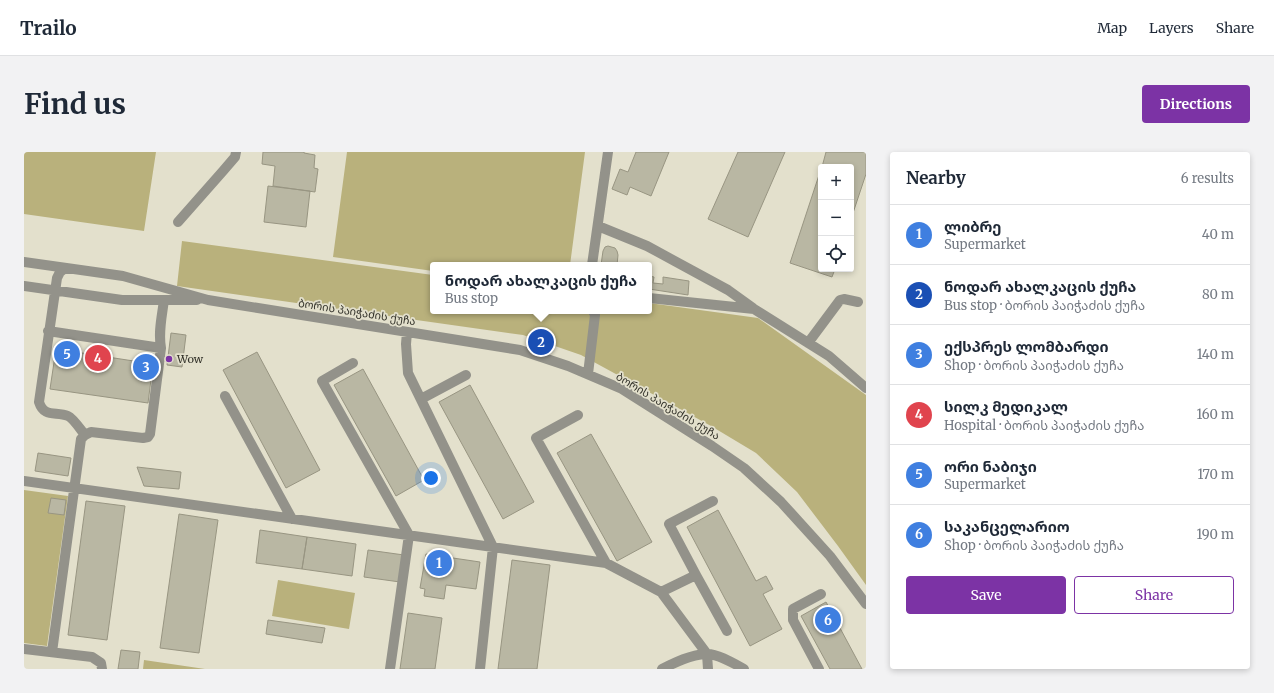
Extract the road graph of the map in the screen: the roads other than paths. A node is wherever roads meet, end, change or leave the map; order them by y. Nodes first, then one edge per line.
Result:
1 (236, 152) edge
2 (608, 152) edge
3 (178, 222) dead end
4 (598, 226) junction
5 (24, 262) edge
6 (592, 262) edge
7 (65, 268) junction
8 (152, 283) junction
9 (24, 286) edge
10 (55, 290) junction
11 (652, 298) edge
12 (139, 300) junction
13 (164, 300) junction
14 (208, 300) junction
15 (858, 302) dead end
16 (754, 309) junction
17 (595, 314) edge
18 (48, 331) junction
19 (407, 332) junction
20 (808, 342) junction
21 (161, 348) junction
22 (353, 363) dead end
23 (588, 374) junction
24 (466, 375) dead end
25 (866, 388) edge
26 (225, 396) dead end
27 (421, 399) junction
28 (578, 414) dead end
29 (85, 435) junction
30 (24, 481) edge
31 (75, 488) junction
32 (713, 501) dead end
33 (292, 519) junction
34 (409, 535) junction
35 (493, 547) junction
36 (606, 563) junction
37 (696, 575) junction
38 (660, 592) junction
39 (821, 594) dead end
40 (866, 604) edge
41 (727, 631) dead end
42 (24, 649) edge
43 (52, 652) junction
44 (707, 654) junction
45 (818, 666) edge
46 (102, 669) edge
47 (390, 669) edge
48 (480, 669) edge
49 (662, 669) edge
50 (708, 669) edge
51 (744, 669) edge
52 (807, 669) edge

1 - 3 street
2 - 4 street
4 - 6 street
4 - 16 street
5 - 7 street, ბორის პაიჭაძის ქუჩა
7 - 8 street, ბორის პაიჭაძის ქუჩა
7 - 10 street
8 - 12 street
8 - 14 street, ბორის პაიჭაძის ქუჩა
9 - 10 street, ბორის პაიჭაძის ქუჩა
10 - 12 street, ბორის პაიჭაძის ქუჩა
10 - 18 street
11 - 16 street
12 - 13 street, ბორის პაიჭაძის ქუჩა
13 - 14 street, ბორის პაიჭაძის ქუჩა
13 - 21 street
14 - 19 street, ბორის პაიჭაძის ქუჩა
15 - 20 street
16 - 20 street
17 - 23 street
18 - 21 street
18 - 29 street
19 - 23 street, ბორის პაიჭაძის ქუჩა
19 - 27 street
20 - 25 street
21 - 29 street
22 - 34 street
23 - 40 street, ბორის პაიჭაძის ქუჩა
24 - 27 street
26 - 33 street
27 - 35 street
28 - 36 street
29 - 31 street
30 - 31 street
31 - 33 street
31 - 43 street
32 - 37 street
33 - 34 street
34 - 35 street
34 - 47 street
35 - 36 street
35 - 48 street
36 - 38 street
37 - 38 street
37 - 41 street
38 - 44 street
39 - 45 street
42 - 43 street
43 - 46 street
44 - 49 street
44 - 50 street
44 - 51 street
45 - 52 street

